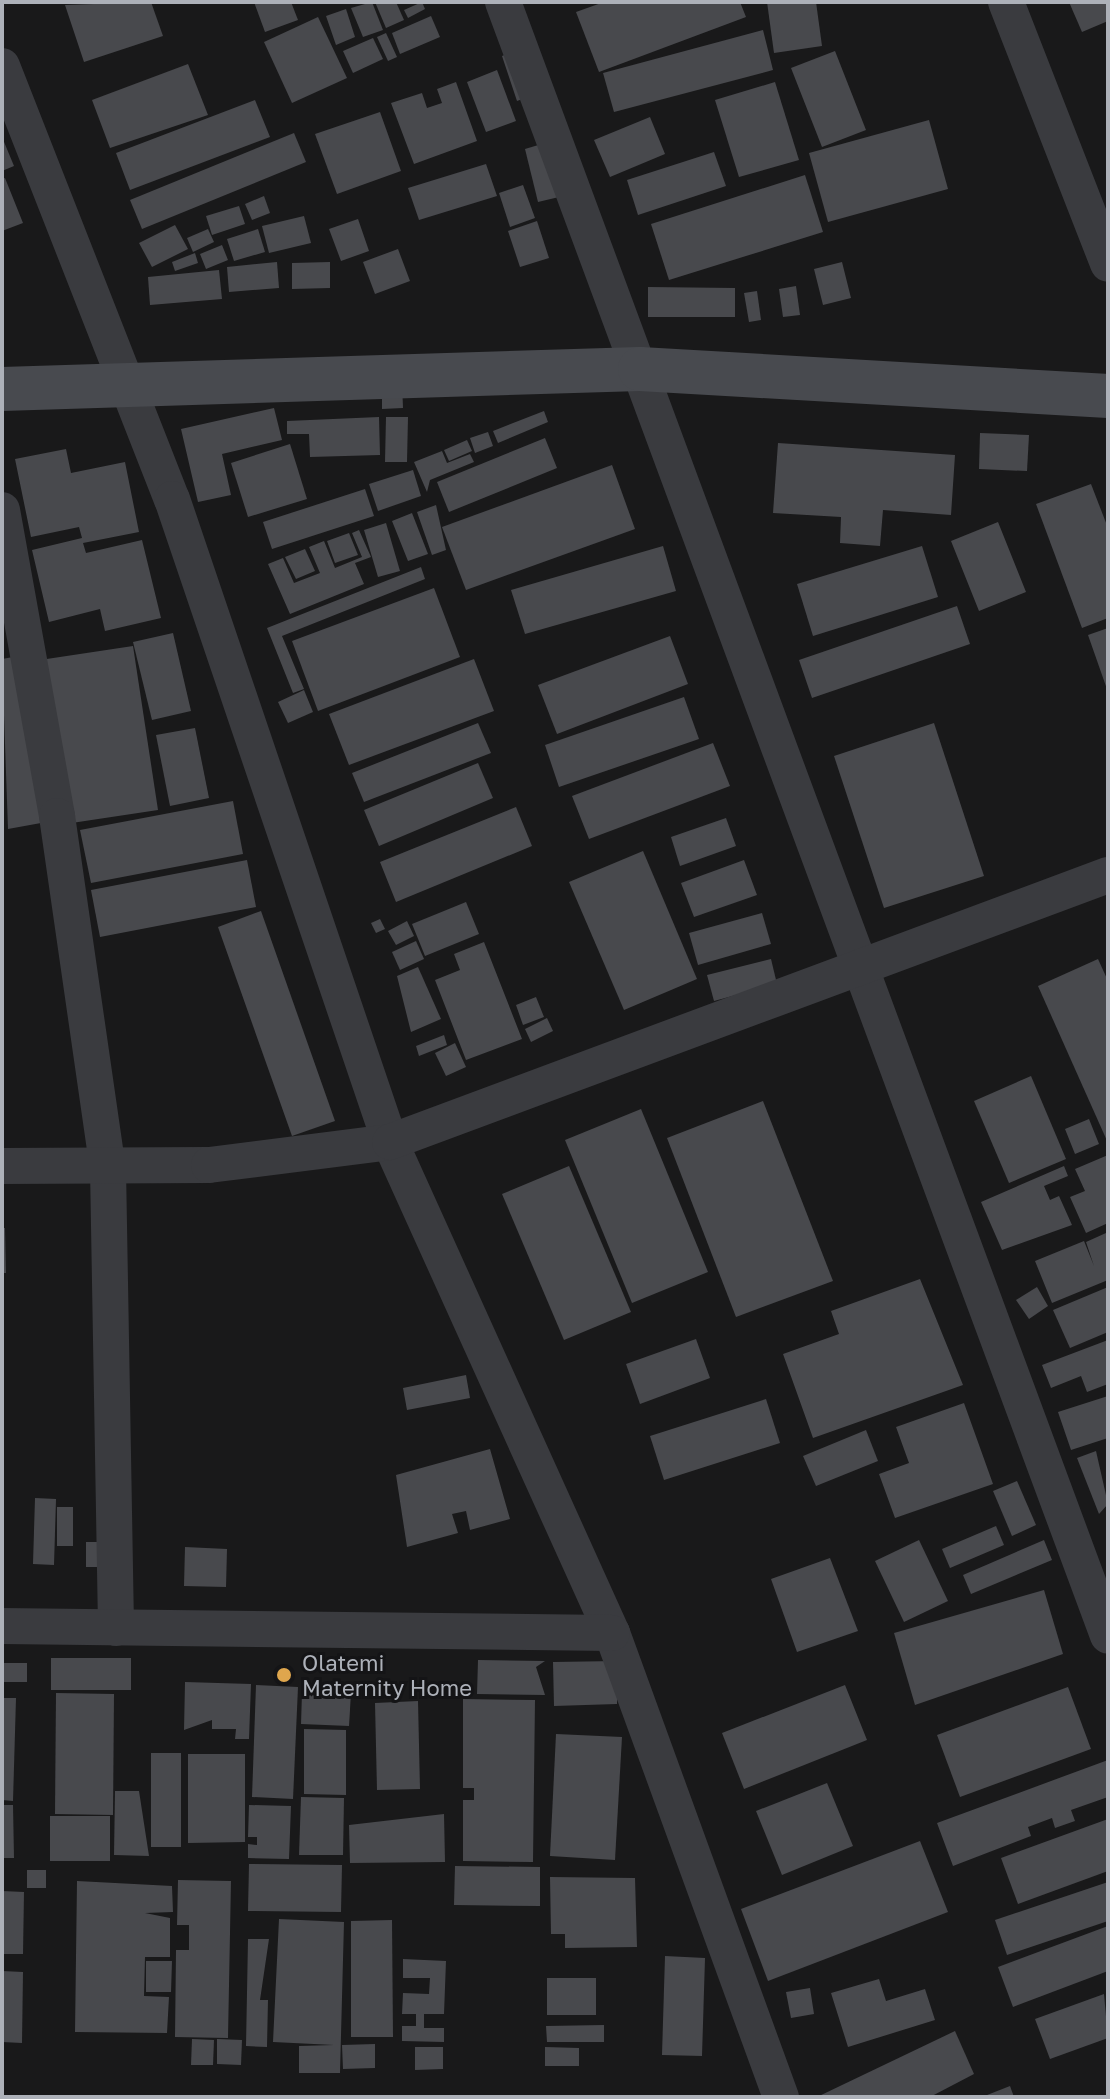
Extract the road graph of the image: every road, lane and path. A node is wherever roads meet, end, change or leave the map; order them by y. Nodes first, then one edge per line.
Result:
1 (503, 2) edge
2 (1006, 2) edge
3 (2, 66) edge
4 (1108, 264) edge
5 (640, 369) junction
6 (126, 387) junction
7 (2, 389) edge
8 (1108, 396) edge
9 (2, 510) edge
10 (1108, 875) edge
11 (861, 969) junction
12 (390, 1142) junction
13 (2, 1166) edge
14 (108, 1168) junction
15 (2, 1626) edge
16 (116, 1628) junction
17 (612, 1633) junction
18 (1108, 1636) edge
19 (781, 2097) edge

1 - 5 street
2 - 4 street
3 - 6 street
5 - 6 street
5 - 8 street
5 - 11 street
6 - 7 street
6 - 12 street
9 - 14 street
10 - 11 street
11 - 12 street
11 - 18 street
12 - 14 street
12 - 17 street
13 - 14 street
14 - 16 street
15 - 16 street
16 - 17 street
17 - 19 street

